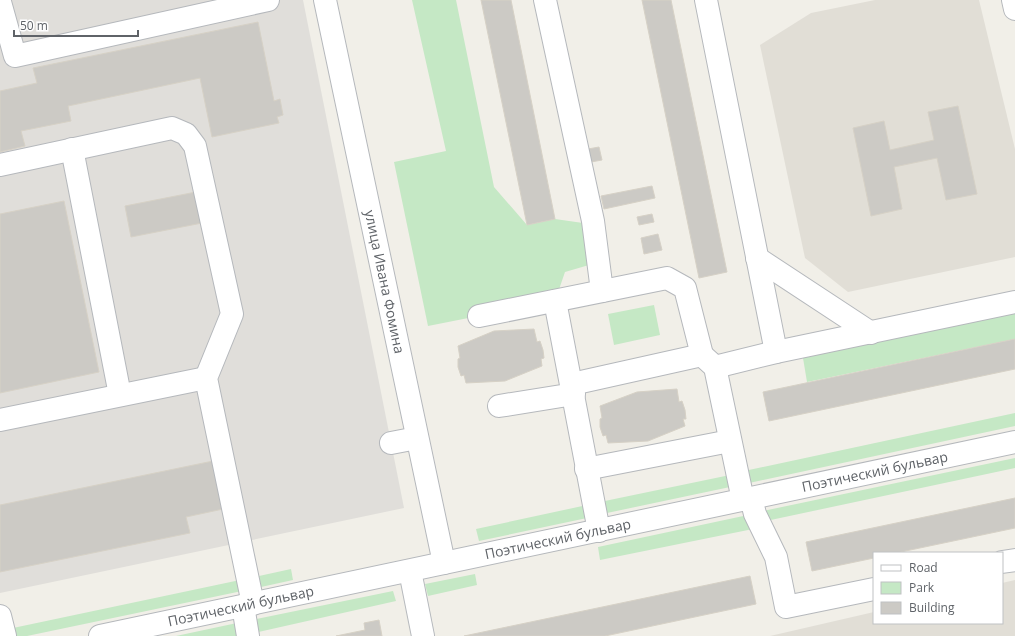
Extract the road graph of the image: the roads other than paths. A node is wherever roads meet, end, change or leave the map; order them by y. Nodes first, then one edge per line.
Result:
1 (268, 0) edge
2 (325, 0) edge
3 (545, 0) edge
4 (706, 0) edge
5 (1013, 0) edge
6 (0, 2) edge
7 (1015, 9) edge
8 (72, 149) junction
9 (0, 165) edge
10 (757, 258) junction
11 (602, 291) junction
12 (555, 301) junction
13 (1015, 302) edge
14 (479, 316) dead end
15 (871, 333) junction
16 (776, 352) junction
17 (708, 361) junction
18 (206, 378) junction
19 (573, 389) junction
20 (120, 395) junction
21 (499, 406) dead end
22 (0, 420) edge
23 (417, 438) junction
24 (730, 441) junction
25 (1015, 442) edge
26 (391, 443) dead end
27 (586, 469) junction
28 (747, 499) junction
29 (599, 531) junction
30 (1015, 560) edge
31 (1003, 562) edge
32 (444, 563) junction
33 (410, 571) junction
34 (873, 589) edge
35 (248, 605) junction
36 (0, 616) edge
37 (5, 636) edge
38 (100, 636) edge
39 (248, 636) edge
40 (423, 636) edge

1 - 6 street
2 - 23 street, улица Ивана Фомина
3 - 11 street
4 - 10 street
5 - 7 street
8 - 9 street
8 - 18 street
8 - 20 street
10 - 15 street
10 - 16 street
11 - 12 street
11 - 17 street
12 - 14 street
12 - 19 street
13 - 15 street
15 - 16 street
16 - 17 street
17 - 19 street
17 - 24 street
18 - 20 street
18 - 35 street
19 - 21 street
19 - 27 street
20 - 22 street
23 - 26 street
23 - 32 street, улица Ивана Фомина
24 - 27 street
24 - 28 street
25 - 28 street, Поэтический бульвар
27 - 29 street
28 - 29 street, Поэтический бульвар
28 - 34 street
29 - 32 street, Поэтический бульвар
30 - 31 street
32 - 33 street, Поэтический бульвар
33 - 35 street, Поэтический бульвар
33 - 40 street
35 - 38 street, Поэтический бульвар
35 - 39 street
36 - 37 street

